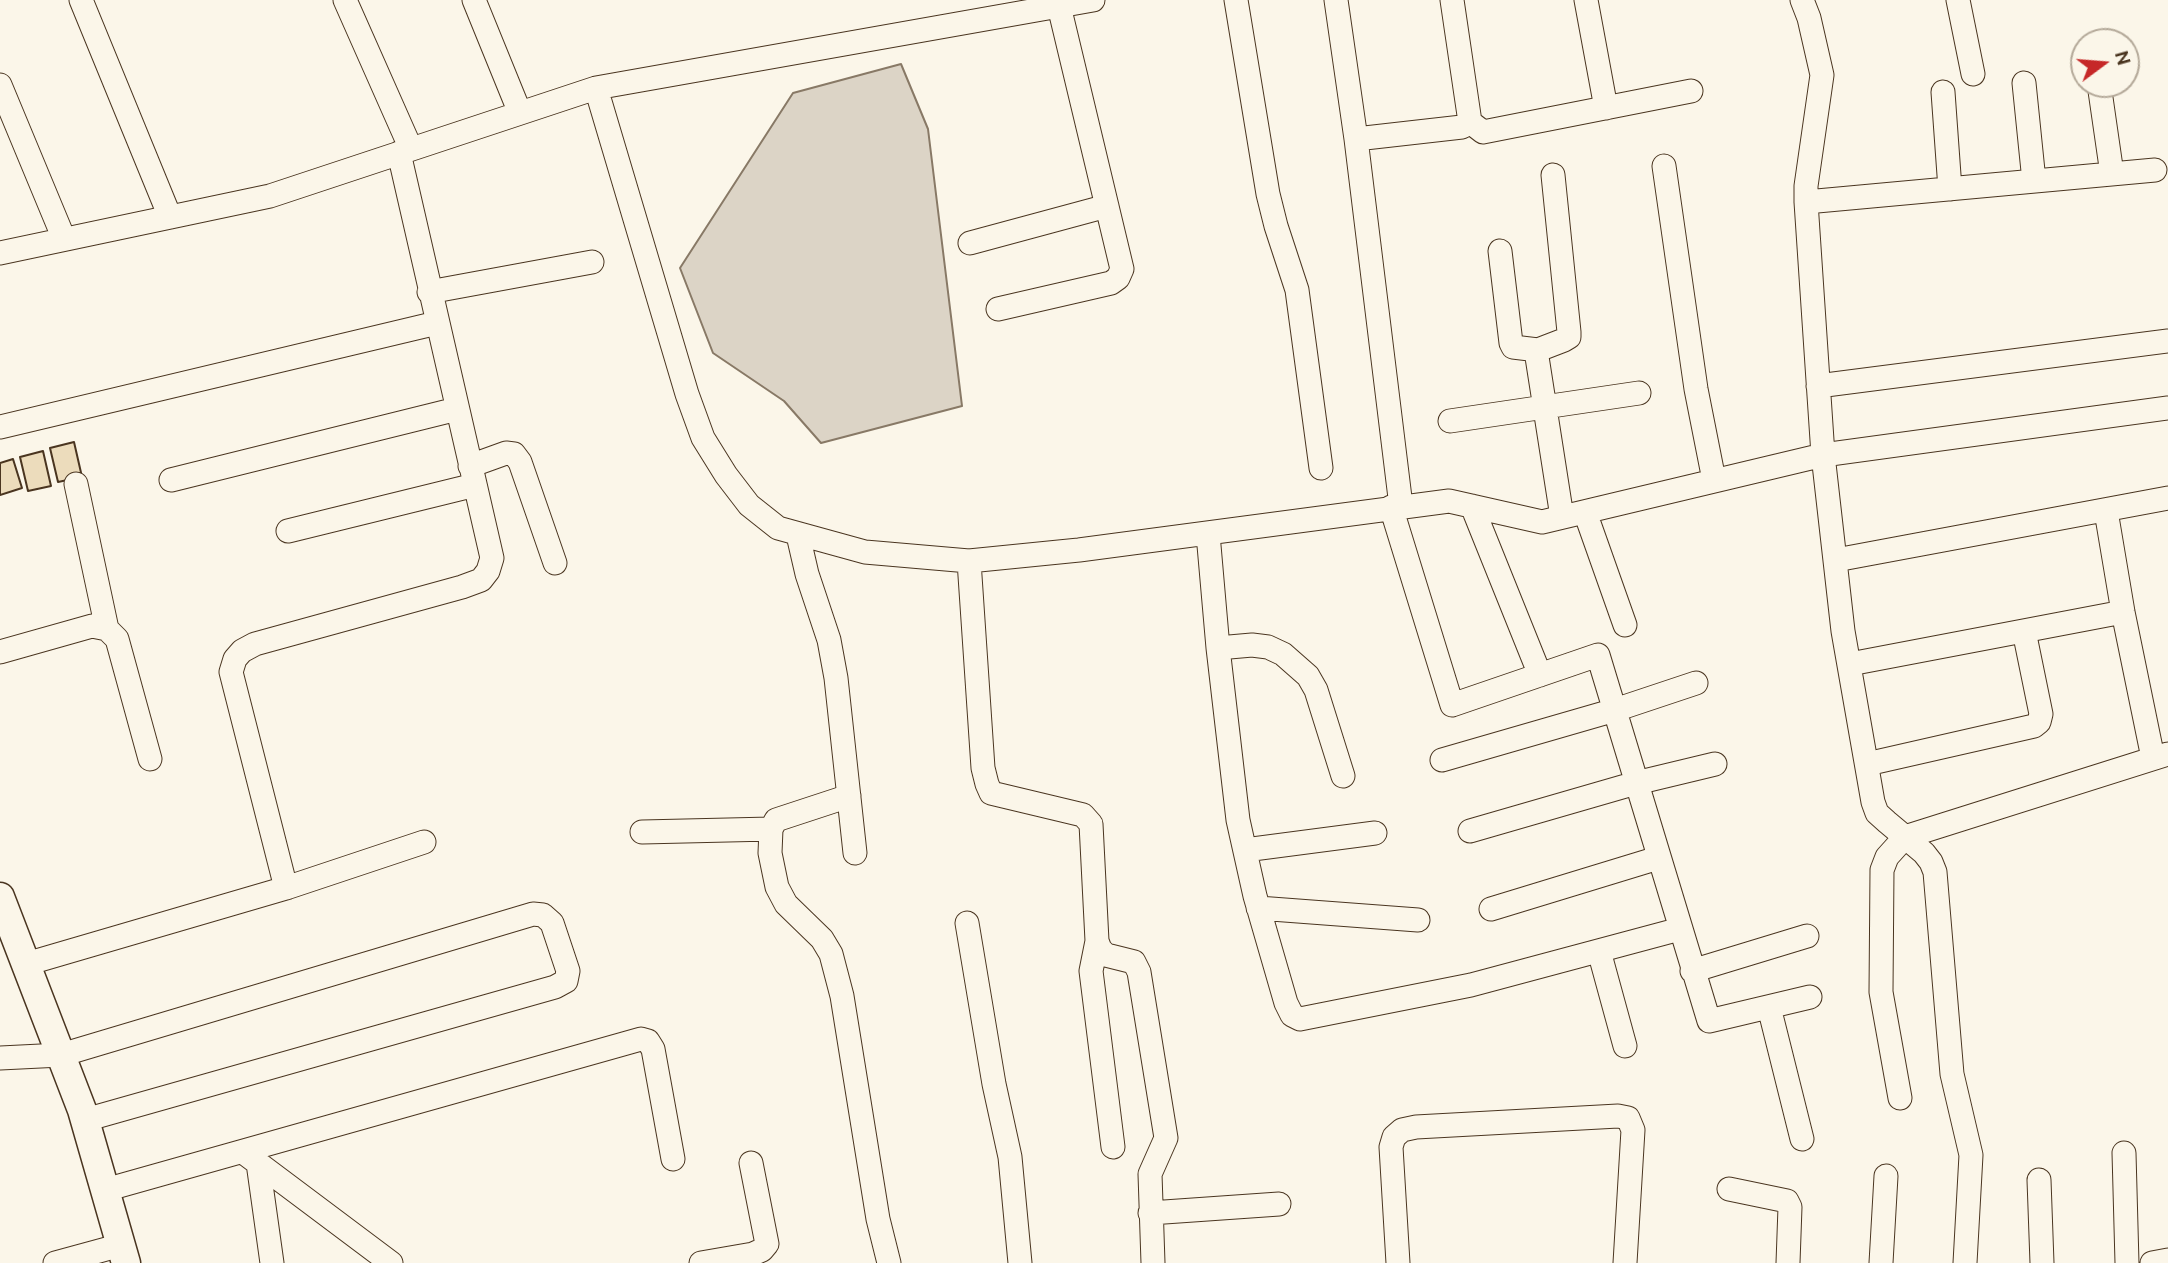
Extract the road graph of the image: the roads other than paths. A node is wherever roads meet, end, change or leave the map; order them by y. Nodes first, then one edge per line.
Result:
1 (81, 0) edge
2 (345, 0) edge
3 (474, 0) edge
4 (1093, 0) edge
5 (1236, 0) edge
6 (1336, 0) edge
7 (1452, 0) edge
8 (1586, 0) edge
9 (1802, 0) edge
10 (1958, 0) edge
11 (1059, 6) junction
12 (1973, 74) dead end
13 (2024, 83) dead end
14 (0, 85) edge
15 (596, 88) junction
16 (1691, 90) dead end
17 (1943, 92) dead end
18 (2101, 98) edge
19 (1606, 107) junction
20 (520, 113) junction
21 (1470, 122) junction
22 (1356, 139) junction
23 (405, 151) junction
24 (1664, 166) dead end
25 (2155, 170) dead end
26 (2112, 174) junction
27 (1553, 175) dead end
28 (2034, 181) junction
29 (1950, 188) junction
30 (1806, 202) junction
31 (1107, 206) junction
32 (170, 217) junction
33 (64, 239) junction
34 (970, 243) dead end
35 (1500, 251) dead end
36 (0, 253) edge
37 (592, 262) dead end
38 (429, 292) junction
39 (998, 309) dead end
40 (437, 323) junction
41 (2168, 341) edge
42 (1538, 350) junction
43 (1818, 386) junction
44 (1639, 393) dead end
45 (1544, 407) junction
46 (2168, 408) edge
47 (457, 409) junction
48 (1450, 421) dead end
49 (0, 427) edge
50 (1823, 455) junction
51 (1321, 468) dead end
52 (473, 475) junction
53 (171, 480) dead end
54 (1714, 480) junction
55 (76, 484) dead end
56 (2168, 498) edge
57 (1472, 506) junction
58 (1396, 507) junction
59 (2106, 511) junction
60 (1585, 512) junction
61 (1562, 517) junction
62 (288, 531) dead end
63 (1208, 534) junction
64 (798, 535) junction
65 (1836, 560) junction
66 (969, 561) junction
67 (555, 563) dead end
68 (2123, 612) junction
69 (1625, 625) dead end
70 (107, 629) junction
71 (2024, 631) junction
72 (1218, 648) junction
73 (0, 652) edge
74 (1850, 664) junction
75 (1540, 675) junction
76 (1696, 683) dead end
77 (1615, 710) junction
78 (2161, 756) edge
79 (150, 759) dead end
80 (1442, 760) dead end
81 (1714, 764) dead end
82 (1867, 764) junction
83 (1343, 776) dead end
84 (1636, 783) junction
85 (849, 796) junction
86 (771, 829) junction
87 (1470, 831) dead end
88 (642, 832) dead end
89 (1375, 833) dead end
90 (1905, 837) junction
91 (424, 842) dead end
92 (1245, 850) junction
93 (855, 853) dead end
94 (1658, 858) junction
95 (286, 888) junction
96 (0, 897) edge
97 (1258, 908) junction
98 (1491, 909) dead end
99 (1418, 920) dead end
100 (967, 923) dead end
101 (1680, 929) junction
102 (1807, 936) dead end
103 (1097, 941) junction
104 (1598, 951) junction
105 (26, 964) junction
106 (1692, 971) junction
107 (1810, 997) dead end
108 (1769, 1007) junction
109 (1625, 1046) dead end
110 (61, 1055) junction
111 (0, 1058) edge
112 (1900, 1098) dead end
113 (85, 1120) junction
114 (1802, 1139) dead end
115 (1113, 1147) dead end
116 (2123, 1153) dead end
117 (250, 1157) junction
118 (673, 1159) dead end
119 (751, 1163) dead end
120 (1886, 1176) dead end
121 (2039, 1180) dead end
122 (1729, 1189) dead end
123 (105, 1190) junction
124 (1279, 1204) dead end
125 (1150, 1213) junction
126 (123, 1254) edge
127 (2168, 1260) edge
128 (55, 1263) edge
129 (272, 1263) edge
130 (391, 1263) edge
131 (701, 1263) edge
132 (888, 1263) edge
133 (1020, 1263) edge
134 (1153, 1263) edge
135 (1397, 1263) edge
136 (1404, 1263) edge
137 (1625, 1263) edge
138 (1788, 1263) edge
139 (1881, 1263) edge
140 (1965, 1263) edge
141 (2042, 1263) edge
142 (2127, 1263) edge
143 (2151, 1263) edge

1 - 32 street
2 - 23 street
3 - 20 street
4 - 11 street
5 - 51 street
6 - 22 street
7 - 21 street
8 - 19 street
9 - 30 street
10 - 12 street
11 - 15 street
11 - 31 street
13 - 28 street
14 - 33 street
15 - 20 street
15 - 64 street
16 - 19 street
17 - 29 street
18 - 26 street
19 - 21 street
20 - 23 street
21 - 22 street
22 - 58 street
23 - 32 street
23 - 38 street
24 - 54 street
25 - 26 street
26 - 28 street
27 - 42 street
28 - 29 street
29 - 30 street
30 - 43 street
31 - 34 street
31 - 39 street
32 - 33 street
33 - 36 street
35 - 42 street
37 - 38 street
38 - 40 street
40 - 47 street
40 - 49 street
41 - 43 street
42 - 45 street
43 - 50 street
44 - 45 street
45 - 48 street
45 - 61 street
46 - 50 street
47 - 52 street
47 - 53 street
50 - 54 street
50 - 65 street
52 - 62 street
52 - 67 street
52 - 95 street
54 - 60 street
55 - 70 street
56 - 59 street
57 - 58 street
57 - 61 street
57 - 75 street
58 - 63 street
58 - 75 street
59 - 65 street
59 - 68 street
60 - 61 street
60 - 69 street
63 - 66 street
63 - 72 street
64 - 66 street
64 - 85 street
65 - 74 street
66 - 103 street
68 - 71 street
68 - 78 street
70 - 73 street
70 - 79 street
71 - 74 street
71 - 82 street
72 - 83 street
72 - 92 street
74 - 82 street
75 - 77 street
76 - 77 street
77 - 80 street
77 - 84 street
78 - 90 street
81 - 84 street
82 - 90 street
84 - 87 street
84 - 94 street
85 - 86 street
85 - 93 street
86 - 88 street
86 - 132 street
89 - 92 street
90 - 112 street
90 - 140 street
91 - 95 street
92 - 97 street
94 - 98 street
94 - 101 street
95 - 105 street
96 - 105 main road
97 - 99 street
97 - 104 street
100 - 133 street
101 - 104 street
101 - 106 street
102 - 106 street
103 - 115 street
103 - 125 street
104 - 109 street
105 - 110 main road
106 - 108 street
107 - 108 street
108 - 114 street
110 - 111 street
110 - 113 main road
110 - 113 street
113 - 123 main road
116 - 142 street
117 - 118 street
117 - 123 street
117 - 129 street
117 - 130 street
119 - 131 street
120 - 139 street
121 - 141 street
122 - 138 street
123 - 126 main road
124 - 125 street
125 - 134 street
126 - 128 street
127 - 143 street
135 - 136 street
135 - 137 street

